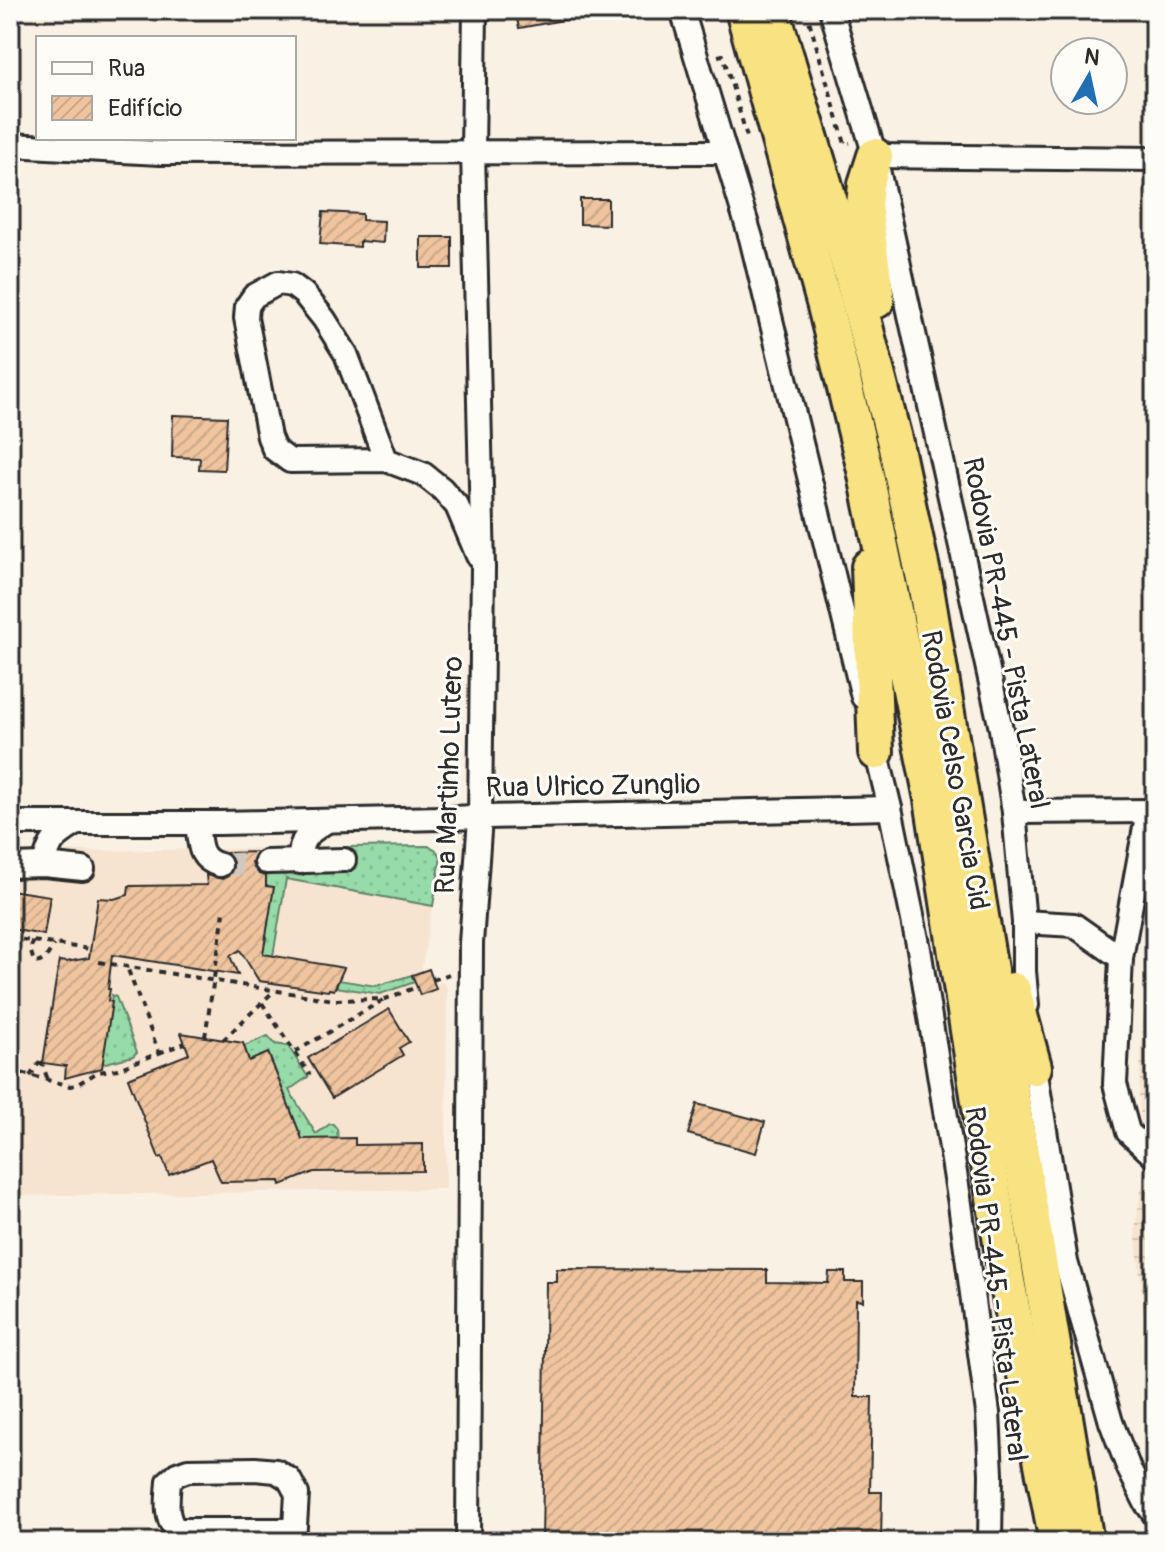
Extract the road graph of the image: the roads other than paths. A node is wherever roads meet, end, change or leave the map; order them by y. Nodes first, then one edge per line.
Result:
1 (475, 10) edge
2 (682, 10) edge
3 (743, 10) edge
4 (772, 10) edge
5 (831, 10) edge
6 (10, 145) edge
7 (860, 150) junction
8 (473, 152) junction
9 (725, 152) junction
10 (1155, 159) edge
11 (895, 443) junction
12 (386, 460) junction
13 (865, 470) junction
14 (483, 568) junction
15 (876, 752) junction
16 (890, 808) junction
17 (1151, 811) edge
18 (1014, 812) junction
19 (964, 815) junction
20 (480, 818) junction
21 (327, 821) junction
22 (10, 823) edge
23 (77, 823) junction
24 (197, 823) junction
25 (344, 860) dead end
26 (266, 862) tunnel mouth
27 (300, 862) junction
28 (44, 865) junction
29 (220, 865) dead end
30 (10, 866) edge
31 (83, 869) dead end
32 (1024, 922) junction
33 (1121, 958) junction
34 (1034, 1067) junction
35 (1155, 1157) edge
36 (1150, 1509) edge
37 (294, 1536) edge
38 (468, 1542) edge
39 (990, 1542) edge
40 (1057, 1542) edge
41 (1086, 1542) edge

1 - 8 street, Rua Martinho Lutero
2 - 9 street
3 - 13 highway, Rodovia Celso Garcia Cid
4 - 11 highway, Rodovia Celso Garcia Cid
5 - 7 street
6 - 8 street
7 - 10 street
7 - 11 highway
7 - 18 street, Rodovia PR-445 - Pista Lateral
8 - 9 street
8 - 14 street, Rua Martinho Lutero
9 - 15 street
11 - 19 highway, Rodovia Celso Garcia Cid
12 - 12 street
12 - 14 street
13 - 15 highway
13 - 40 highway, Rodovia Celso Garcia Cid
14 - 20 street, Rua Martinho Lutero
15 - 16 street, Rodovia PR-445 - Pista Lateral
16 - 20 street, Rua Ulrico Zunglio
16 - 39 street, Rodovia PR-445 - Pista Lateral
17 - 18 street
17 - 33 street
18 - 32 street, Rodovia PR-445 - Pista Lateral
19 - 34 highway
19 - 41 highway, Rodovia Celso Garcia Cid
20 - 21 street, Rua Ulrico Zunglio
20 - 38 street, Rua Martinho Lutero
21 - 24 street, Rua Ulrico Zunglio
21 - 27 street
22 - 23 street, Rua Ulrico Zunglio
23 - 24 street, Rua Ulrico Zunglio
23 - 28 street
24 - 29 street
25 - 27 street
26 - 27 street
28 - 30 street
28 - 31 street
32 - 33 street
32 - 34 street, Rodovia PR-445 - Pista Lateral
33 - 35 street
34 - 36 street, Rodovia PR-445 - Pista Lateral
37 - 37 street

